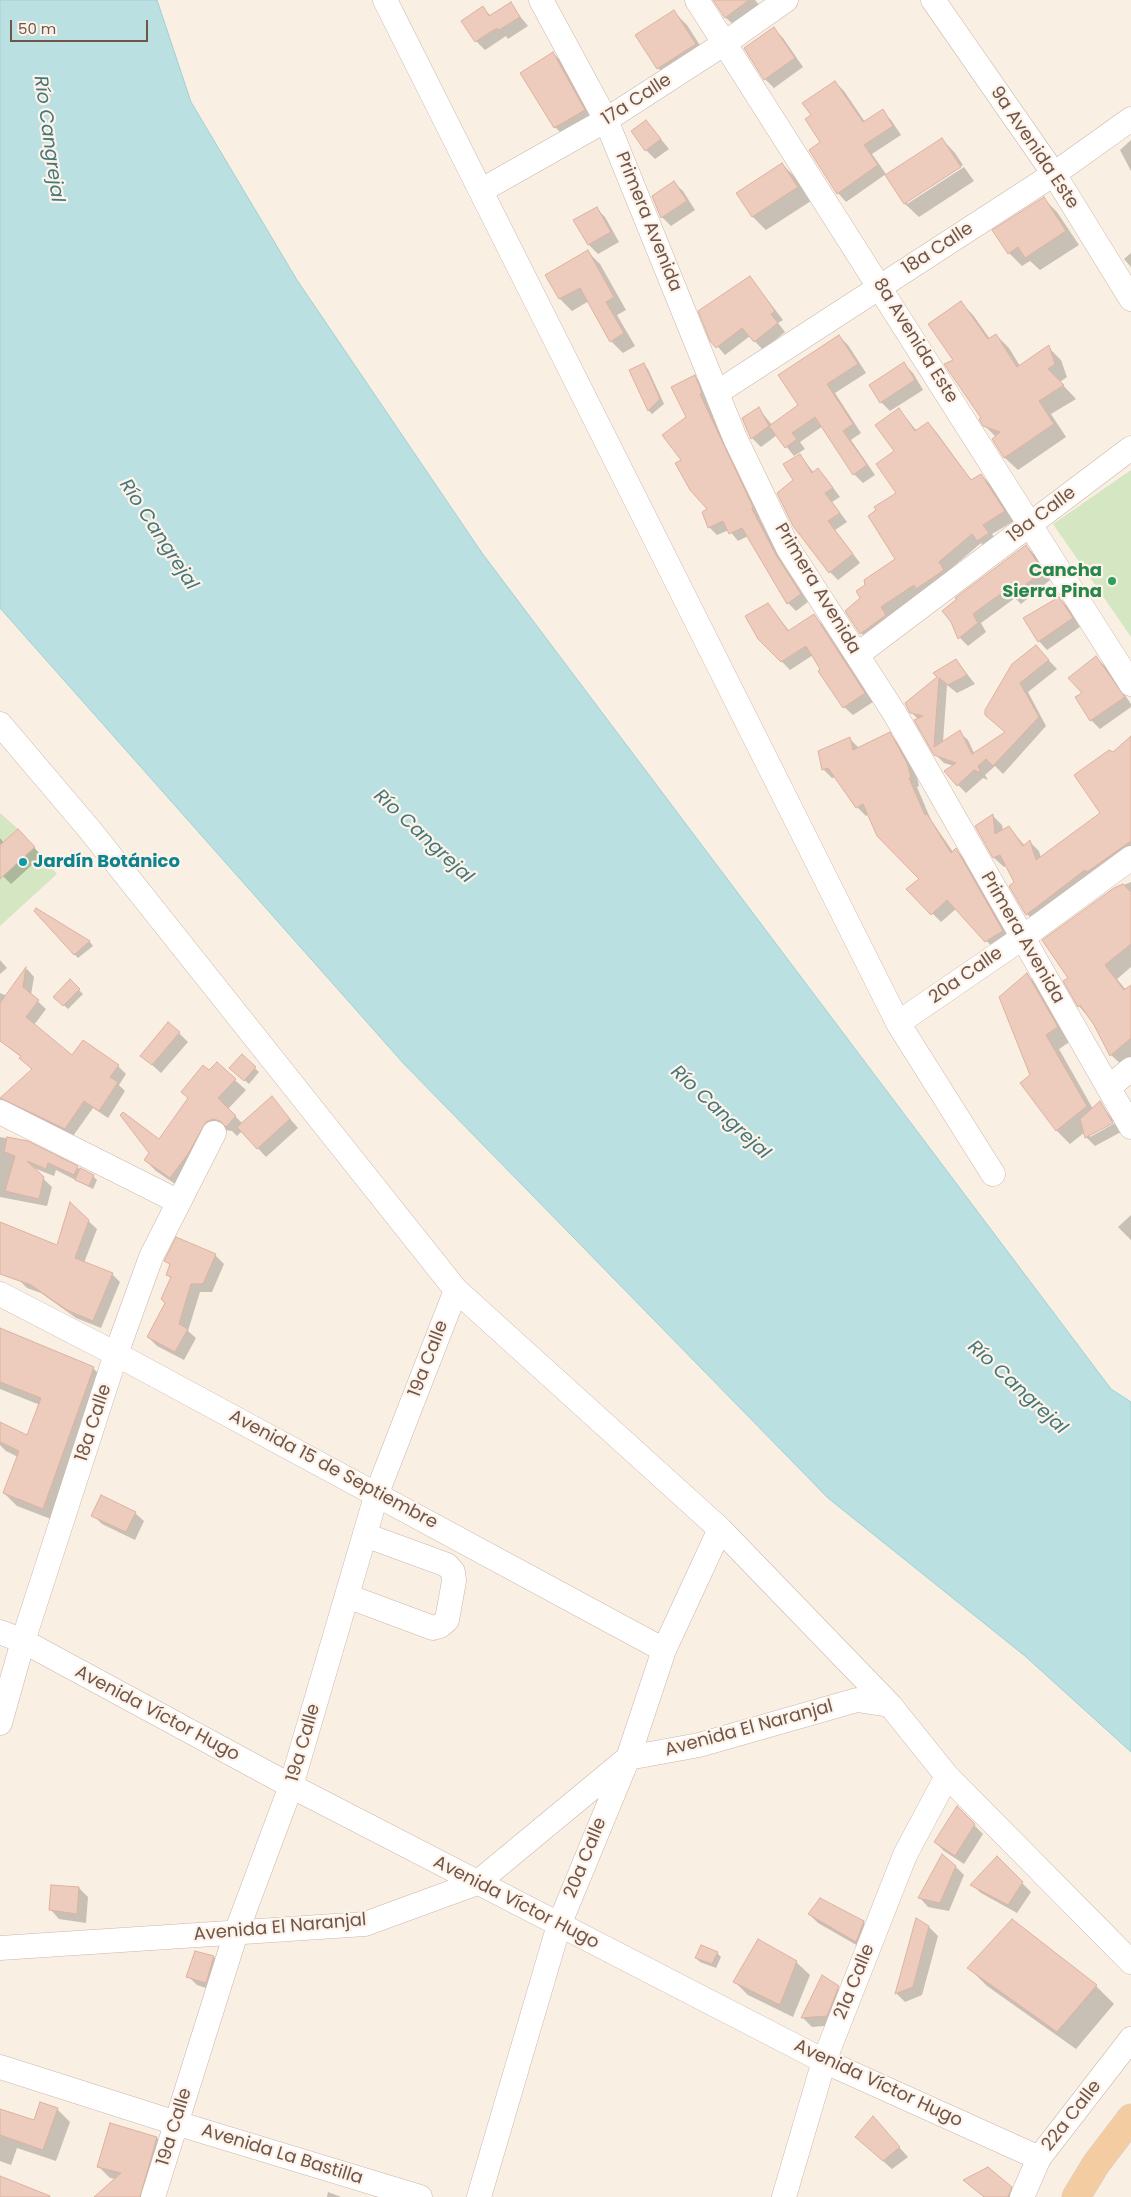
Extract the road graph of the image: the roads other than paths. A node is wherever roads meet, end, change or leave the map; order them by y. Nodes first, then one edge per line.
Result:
1 (385, 0) edge
2 (541, 0) edge
3 (697, 0) edge
4 (786, 0) edge
5 (933, 0) edge
6 (725, 43) junction
7 (1131, 119) edge
8 (606, 120) junction
9 (1054, 174) junction
10 (482, 190) junction
11 (880, 286) junction
12 (1131, 299) edge
13 (718, 392) junction
14 (1131, 448) edge
15 (1030, 523) junction
16 (857, 654) junction
17 (1131, 684) edge
18 (4, 735) edge
19 (1131, 858) edge
20 (1022, 938) junction
21 (898, 1023) junction
22 (1131, 1069) edge
23 (1109, 1087) junction
24 (0, 1112) edge
25 (1131, 1127) edge
26 (214, 1133) dead end
27 (993, 1174) dead end
28 (179, 1202) junction
29 (456, 1290) junction
30 (0, 1294) edge
31 (116, 1354) junction
32 (377, 1493) junction
33 (720, 1529) junction
34 (365, 1535) junction
35 (482, 1550) junction
36 (453, 1572) junction
37 (347, 1596) junction
38 (0, 1632) edge
39 (23, 1641) junction
40 (664, 1650) junction
41 (890, 1705) junction
42 (0, 1723) edge
43 (628, 1758) junction
44 (947, 1776) junction
45 (291, 1786) junction
46 (477, 1883) junction
47 (559, 1925) junction
48 (236, 1933) junction
49 (0, 1948) edge
50 (1131, 1962) edge
51 (1131, 2040) edge
52 (824, 2061) junction
53 (0, 2067) edge
54 (1131, 2118) edge
55 (176, 2123) junction
56 (1039, 2158) junction
57 (1096, 2164) junction
58 (153, 2197) edge
59 (420, 2197) edge
60 (479, 2197) edge
61 (784, 2197) edge
62 (1022, 2197) edge
63 (1054, 2197) edge
64 (1076, 2197) edge

1 - 10 street
2 - 8 street, Primera Avenida
3 - 6 street, 8a Avenida Este
4 - 6 street, 17a Calle
5 - 9 street, 9a Avenida Este
6 - 8 street, 17a Calle
6 - 11 street, 8a Avenida Este
7 - 9 street, 18a Calle
8 - 10 street, 17a Calle
8 - 13 street, Primera Avenida
9 - 11 street, 18a Calle
9 - 12 street, 9a Avenida Este
10 - 21 street
11 - 13 street, 18a Calle
11 - 15 street, 8a Avenida Este
13 - 16 street, Primera Avenida
14 - 15 street, 19a Calle
15 - 16 street, 19a Calle
15 - 17 street, 8a Avenida Este
16 - 20 street, Primera Avenida
18 - 29 street
19 - 20 street, 20a Calle
20 - 21 street, 20a Calle
20 - 23 street, Primera Avenida
21 - 27 street
22 - 23 street
23 - 25 street, Primera Avenida
24 - 28 street
26 - 28 street, 18a Calle
28 - 31 street, 18a Calle
29 - 32 street, 19a Calle
29 - 33 street
30 - 31 street, Avenida 15 de Septiembre
31 - 32 street, Avenida 15 de Septiembre
31 - 39 street, 18a Calle
32 - 34 street, 19a Calle
32 - 35 street, Avenida 15 de Septiembre
33 - 40 street, 20a Calle
33 - 41 street
34 - 36 street
34 - 37 street, 19a Calle
35 - 36 street
35 - 40 street, Avenida 15 de Septiembre
36 - 37 street
37 - 45 street, 19a Calle
38 - 39 street, Avenida Víctor Hugo
39 - 42 street, 18a Calle
39 - 45 street, Avenida Víctor Hugo
40 - 43 street, 20a Calle
41 - 43 street, Avenida El Naranjal
41 - 44 street
43 - 46 street, Avenida El Naranjal
43 - 47 street, 20a Calle
44 - 50 street
44 - 52 street, 21a Calle
45 - 46 street, Avenida Víctor Hugo
45 - 48 street, 19a Calle
46 - 47 street, Avenida Víctor Hugo
46 - 48 street, Avenida El Naranjal
47 - 52 street, Avenida Víctor Hugo
47 - 60 street, 20a Calle
48 - 49 street, Avenida El Naranjal
48 - 55 street, 19a Calle
51 - 56 street, 22a Calle
52 - 56 street, Avenida Víctor Hugo
52 - 61 street, 21a Calle
53 - 55 street, Avenida La Bastilla
54 - 57 main road
55 - 58 street, 19a Calle
55 - 59 street, Avenida La Bastilla
56 - 62 street, 22a Calle
57 - 63 main road
57 - 64 main road

